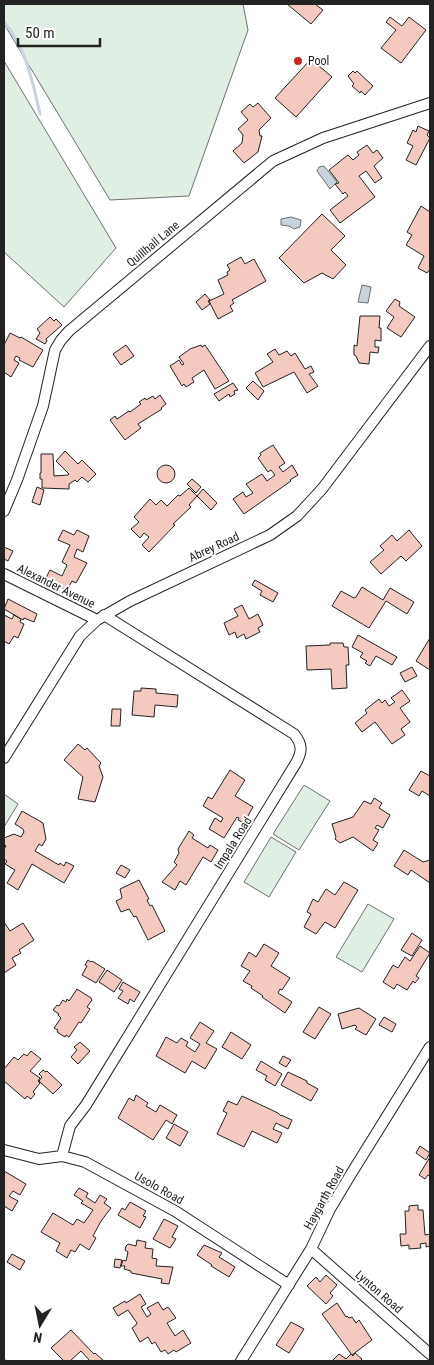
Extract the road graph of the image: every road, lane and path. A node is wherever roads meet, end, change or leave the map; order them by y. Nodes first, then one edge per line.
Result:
1 (430, 103) edge
2 (430, 346) edge
3 (4, 511) edge
4 (4, 574) edge
5 (100, 618) junction
6 (4, 758) edge
7 (430, 1047) edge
8 (4, 1150) edge
9 (62, 1156) junction
10 (311, 1248) junction
11 (289, 1285) junction
12 (430, 1354) edge
13 (241, 1361) edge

1 - 3 street, Quillhall Lane
2 - 5 street, Abrey Road
4 - 5 street, Alexander Avenue
5 - 6 street, Abrey Road
5 - 9 street, Impala Road
7 - 10 street, Haygarth Road
8 - 9 street, Usolo Road
9 - 11 street, Usolo Road
10 - 11 street, Haygarth Road
10 - 12 street, Lynton Road
11 - 13 street, Haygarth Road

